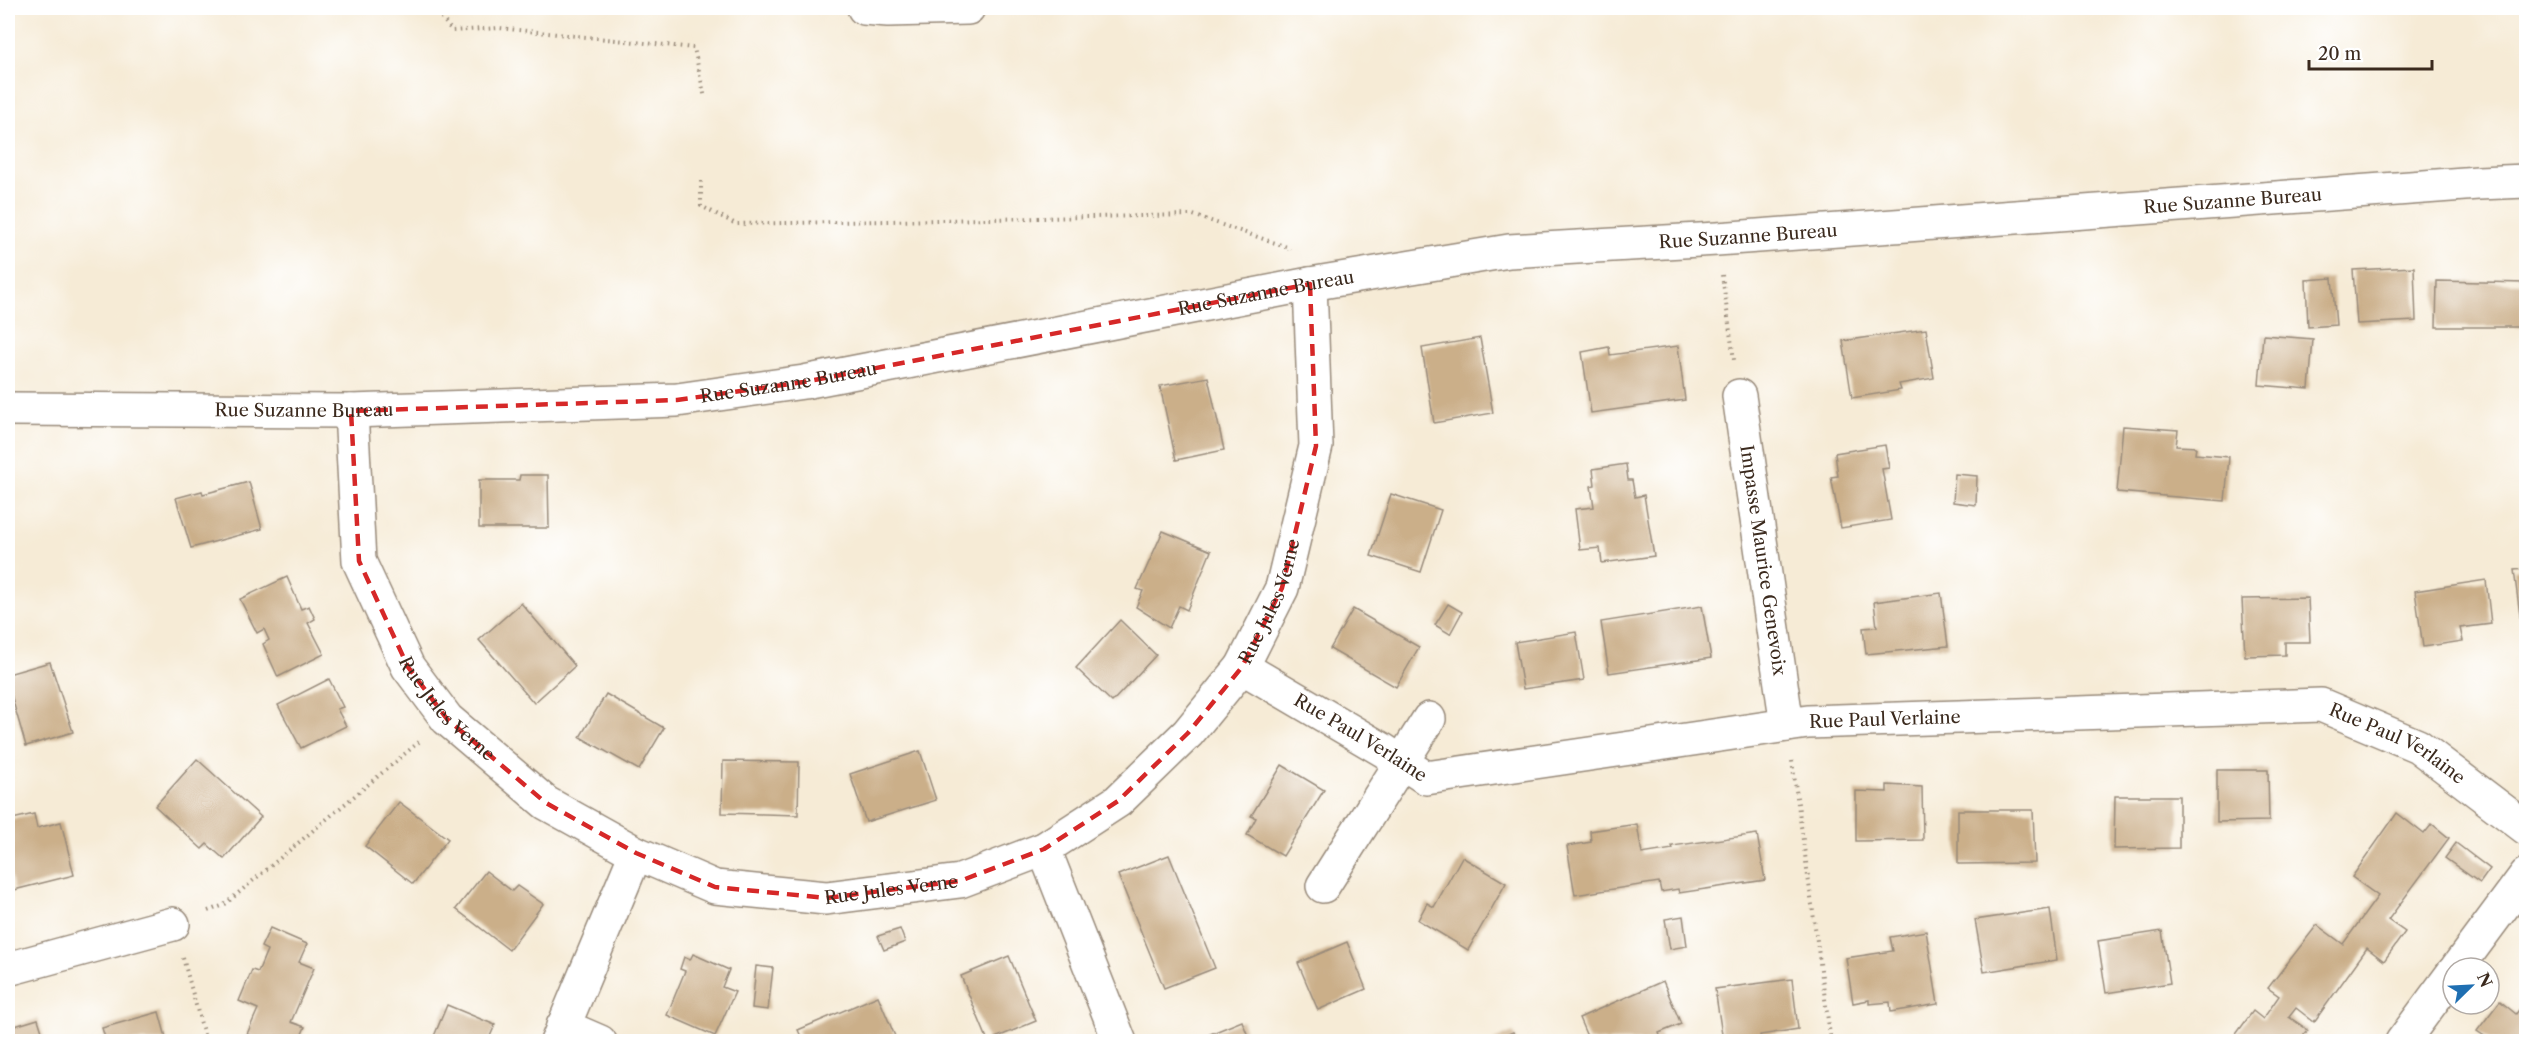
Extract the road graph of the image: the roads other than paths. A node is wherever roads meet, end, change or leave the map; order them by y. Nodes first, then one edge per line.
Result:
1 (864, 8) edge
2 (968, 8) edge
3 (2526, 181) edge
4 (1310, 284) junction
5 (1738, 396) road end
6 (8, 409) edge
7 (351, 411) junction
8 (1242, 667) junction
9 (1429, 719) dead end
10 (1787, 725) junction
11 (1401, 762) junction
12 (2526, 828) edge
13 (1044, 849) junction
14 (636, 853) junction
15 (2526, 875) edge
16 (1323, 886) dead end
17 (173, 924) road end
18 (2466, 956) edge
19 (8, 969) edge
20 (2441, 989) edge
21 (560, 1034) edge
22 (600, 1041) edge
23 (1120, 1041) edge
24 (2402, 1041) edge

1 - 2 street
3 - 4 street, Rue Suzanne Bureau
4 - 7 street, Rue Suzanne Bureau
4 - 8 street, Rue Jules Verne
5 - 10 street, Impasse Maurice Genevoix
6 - 7 street, Rue Suzanne Bureau
7 - 14 street, Rue Jules Verne
8 - 11 street, Rue Paul Verlaine
8 - 13 street, Rue Jules Verne
9 - 11 street
10 - 11 street, Rue Paul Verlaine
10 - 12 street, Rue Paul Verlaine
11 - 16 street
13 - 14 street, Rue Jules Verne
13 - 23 street
14 - 21 street
15 - 18 street
17 - 19 street
20 - 24 street
21 - 22 street

